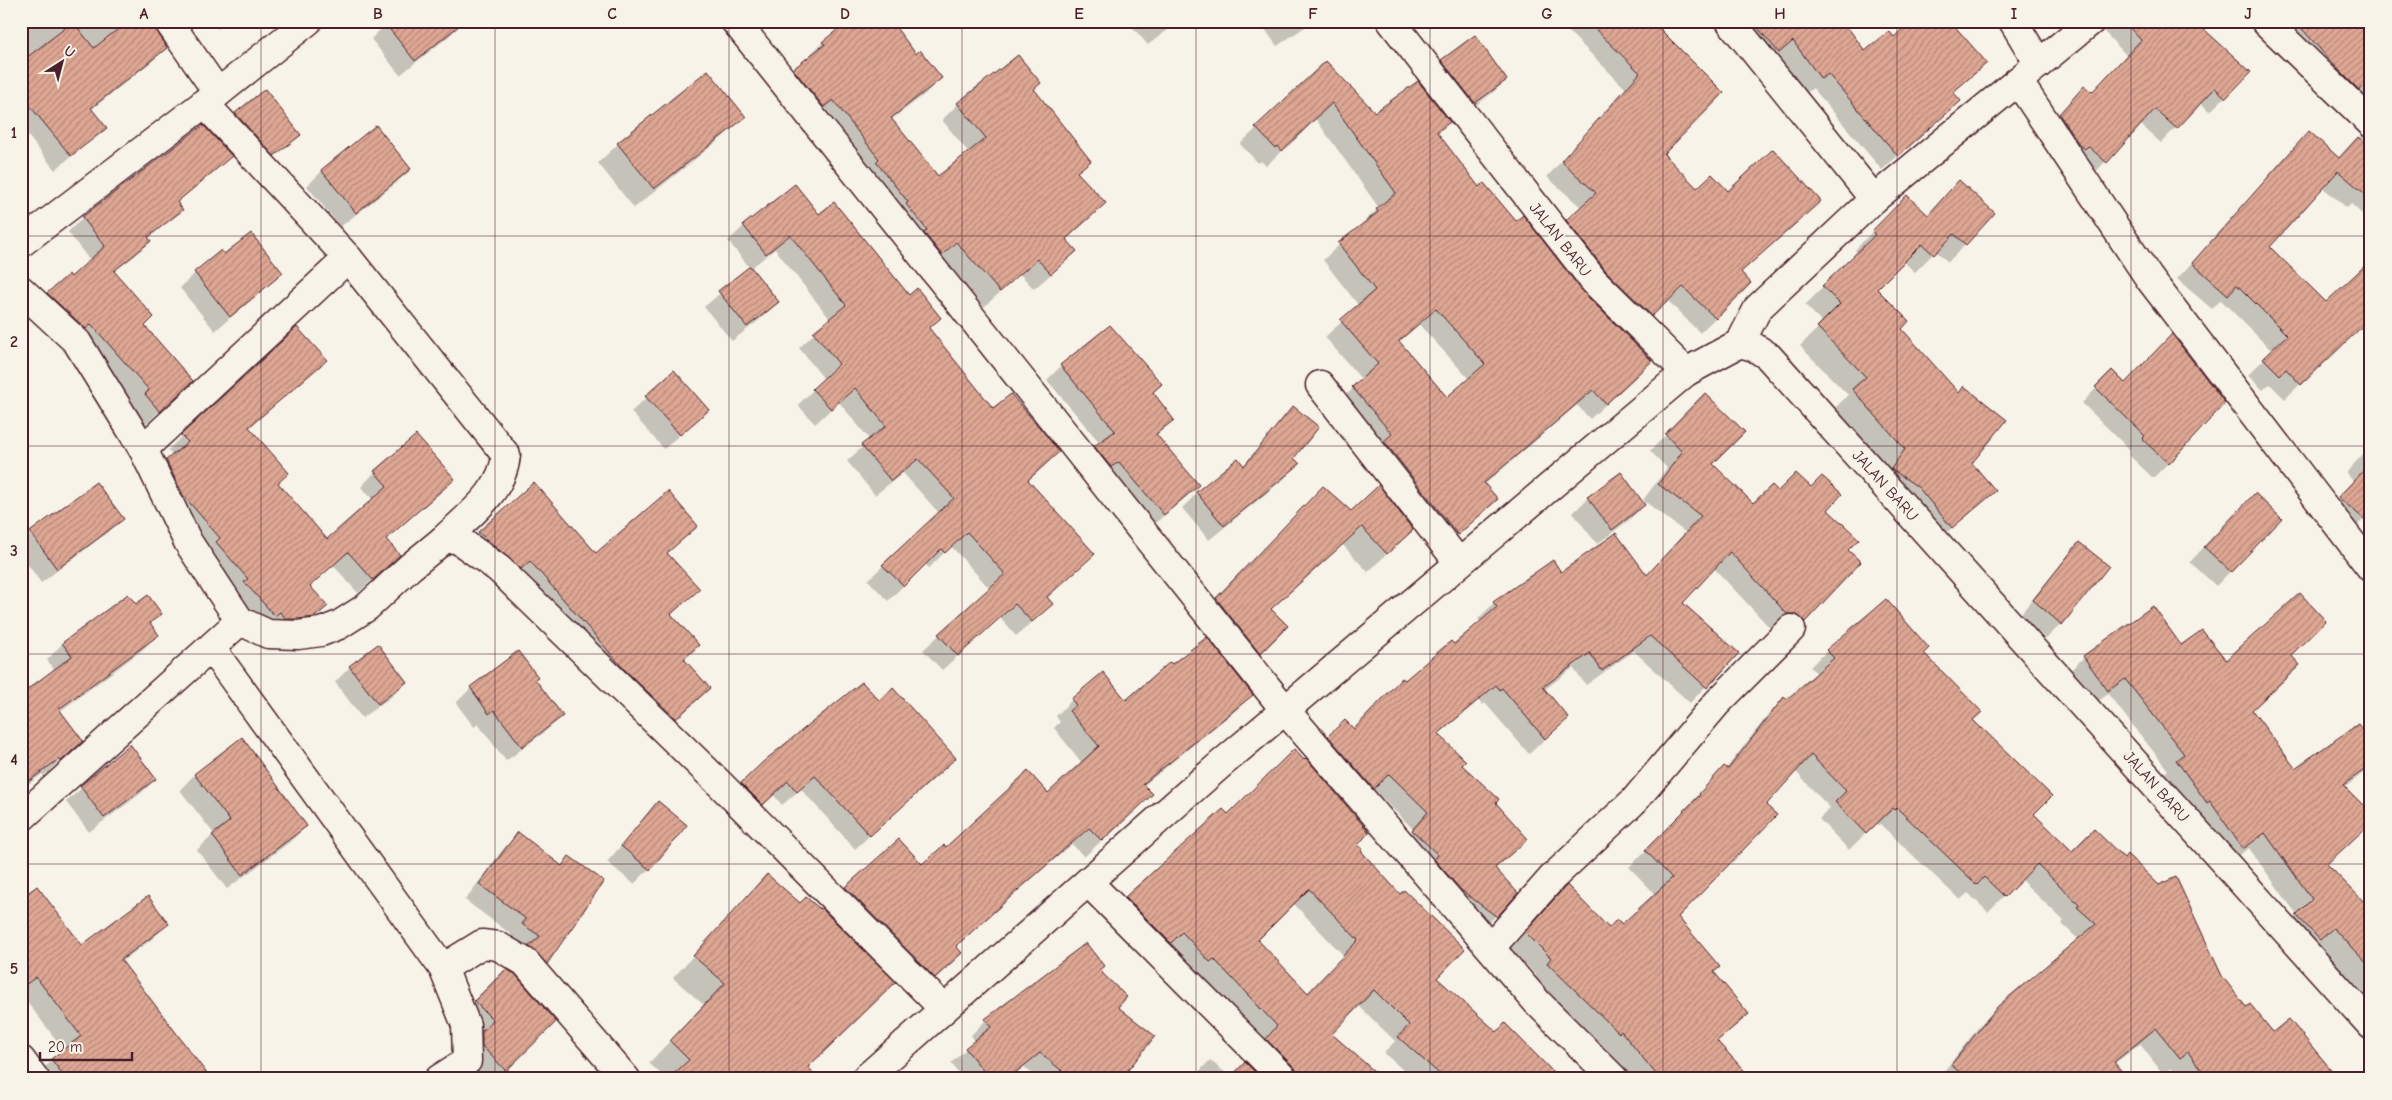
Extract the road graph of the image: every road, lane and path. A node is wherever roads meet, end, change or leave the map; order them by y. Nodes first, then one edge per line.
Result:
1 (168, 21) edge
2 (308, 21) edge
3 (735, 21) edge
4 (1392, 21) edge
5 (1730, 21) edge
6 (2013, 21) edge
7 (2091, 21) edge
8 (2265, 21) edge
9 (2039, 64) junction
10 (2018, 81) junction
11 (211, 98) junction
12 (2371, 123) edge
13 (1874, 199) junction
14 (21, 242) edge
15 (348, 258) junction
16 (21, 290) edge
17 (1740, 343) junction
18 (1686, 372) junction
19 (1320, 385) dead end
20 (143, 449) junction
21 (443, 540) junction
22 (1459, 563) junction
23 (2371, 568) edge
24 (240, 621) junction
25 (1791, 629) dead end
26 (211, 648) junction
27 (1285, 710) junction
28 (21, 818) edge
29 (1088, 882) junction
30 (1492, 946) junction
31 (443, 968) junction
32 (944, 1009) junction
33 (2371, 1025) edge
34 (21, 1060) edge
35 (35, 1079) edge
36 (439, 1079) edge
37 (626, 1079) edge
38 (865, 1079) edge
39 (1284, 1079) edge
40 (1614, 1079) edge

1 - 11 street
2 - 11 street
3 - 27 street
4 - 18 street, JALAN BARU
5 - 13 street
6 - 9 street
7 - 9 street
8 - 12 street
9 - 10 street
10 - 13 street
10 - 23 street
11 - 14 street
11 - 15 street
13 - 17 street
15 - 20 street
15 - 21 street
16 - 20 street
17 - 18 street
17 - 33 street, JALAN BARU
18 - 22 street
19 - 22 street
20 - 24 street
21 - 24 street
21 - 32 street
22 - 27 street
24 - 26 street
25 - 30 street
26 - 28 street
26 - 31 street
27 - 29 street
27 - 30 street
29 - 32 street
29 - 39 street
30 - 40 street
31 - 36 street
31 - 37 street
32 - 38 street
34 - 35 street

